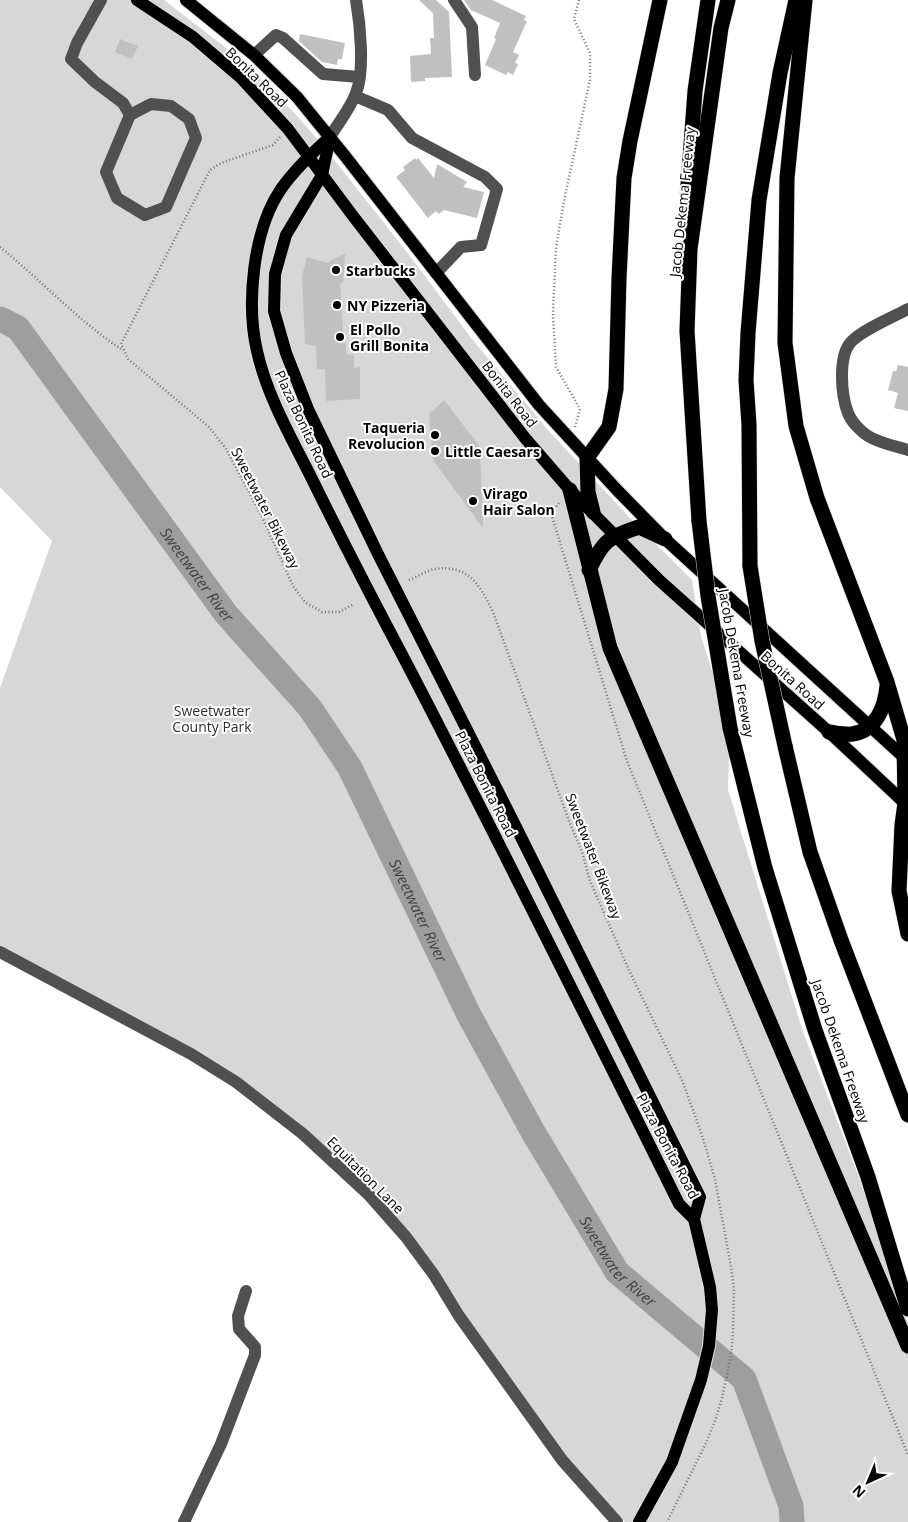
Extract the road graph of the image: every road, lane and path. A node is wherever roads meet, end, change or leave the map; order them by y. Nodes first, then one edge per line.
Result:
1 (101, 0) edge
2 (137, 0) edge
3 (186, 0) edge
4 (356, 0) edge
5 (454, 0) edge
6 (579, 0) edge
7 (660, 0) edge
8 (708, 0) edge
9 (728, 0) edge
10 (796, 0) edge
11 (805, 0) edge
12 (254, 55) junction
13 (475, 75) dead end
14 (359, 77) junction
15 (355, 96) junction
16 (130, 115) junction
17 (288, 129) junction
18 (330, 137) junction
19 (308, 156) junction
20 (322, 175) junction
21 (0, 247) edge
22 (690, 249) junction
23 (436, 273) junction
24 (908, 309) edge
25 (122, 350) junction
26 (571, 440) junction
27 (908, 450) edge
28 (587, 458) junction
29 (570, 490) junction
30 (593, 512) junction
31 (615, 535) junction
32 (665, 539) junction
33 (590, 570) junction
34 (409, 580) dead end
35 (354, 604) dead end
36 (887, 682) junction
37 (870, 727) junction
38 (828, 732) junction
39 (907, 760) edge
40 (907, 805) edge
41 (908, 934) edge
42 (0, 952) edge
43 (908, 1115) edge
44 (720, 1204) dead end
45 (694, 1219) junction
46 (246, 1291) dead end
47 (908, 1310) edge
48 (908, 1346) edge
49 (908, 1455) edge
50 (184, 1522) edge
51 (617, 1522) edge
52 (639, 1522) edge

1 - 16 street
2 - 17 main road, Bonita Road
3 - 12 main road, Bonita Road
4 - 14 street
5 - 13 street
6 - 26 path
7 - 28 highway
8 - 22 highway
9 - 22 highway, Jacob Dekema Freeway
10 - 43 highway, Jacob Dekema Freeway, bridge
11 - 36 highway
12 - 14 street
12 - 18 main road, Bonita Road
14 - 15 street
15 - 18 street
15 - 23 street
16 - 16 street
17 - 19 main road, Bonita Road
17 - 25 path
18 - 19 main road, Plaza Bonita Road
18 - 20 main road, Plaza Bonita Road
18 - 23 main road, Bonita Road
19 - 20 main road, Bonita Road
19 - 45 main road, Plaza Bonita Road
20 - 29 main road, Bonita Road
20 - 45 main road, Plaza Bonita Road
21 - 25 path, Sweetwater Bikeway
22 - 47 highway, Jacob Dekema Freeway, bridge
23 - 26 main road, Bonita Road
24 - 27 street
25 - 35 path, Sweetwater Bikeway
26 - 28 main road, Bonita Road
28 - 30 highway
28 - 32 main road, Bonita Road
29 - 30 main road, Bonita Road
29 - 33 highway
29 - 49 path
30 - 31 main road, Bonita Road
31 - 32 highway
31 - 33 highway
31 - 38 main road, Bonita Road
32 - 37 main road, Bonita Road
33 - 48 highway
34 - 44 path, Sweetwater Bikeway
36 - 37 highway
36 - 39 highway
37 - 38 highway
37 - 39 main road, Bonita Road
38 - 40 main road, Bonita Road
39 - 40 highway
40 - 41 highway
42 - 51 street, Equitation Lane
45 - 52 main road, Plaza Bonita Road
46 - 50 street

